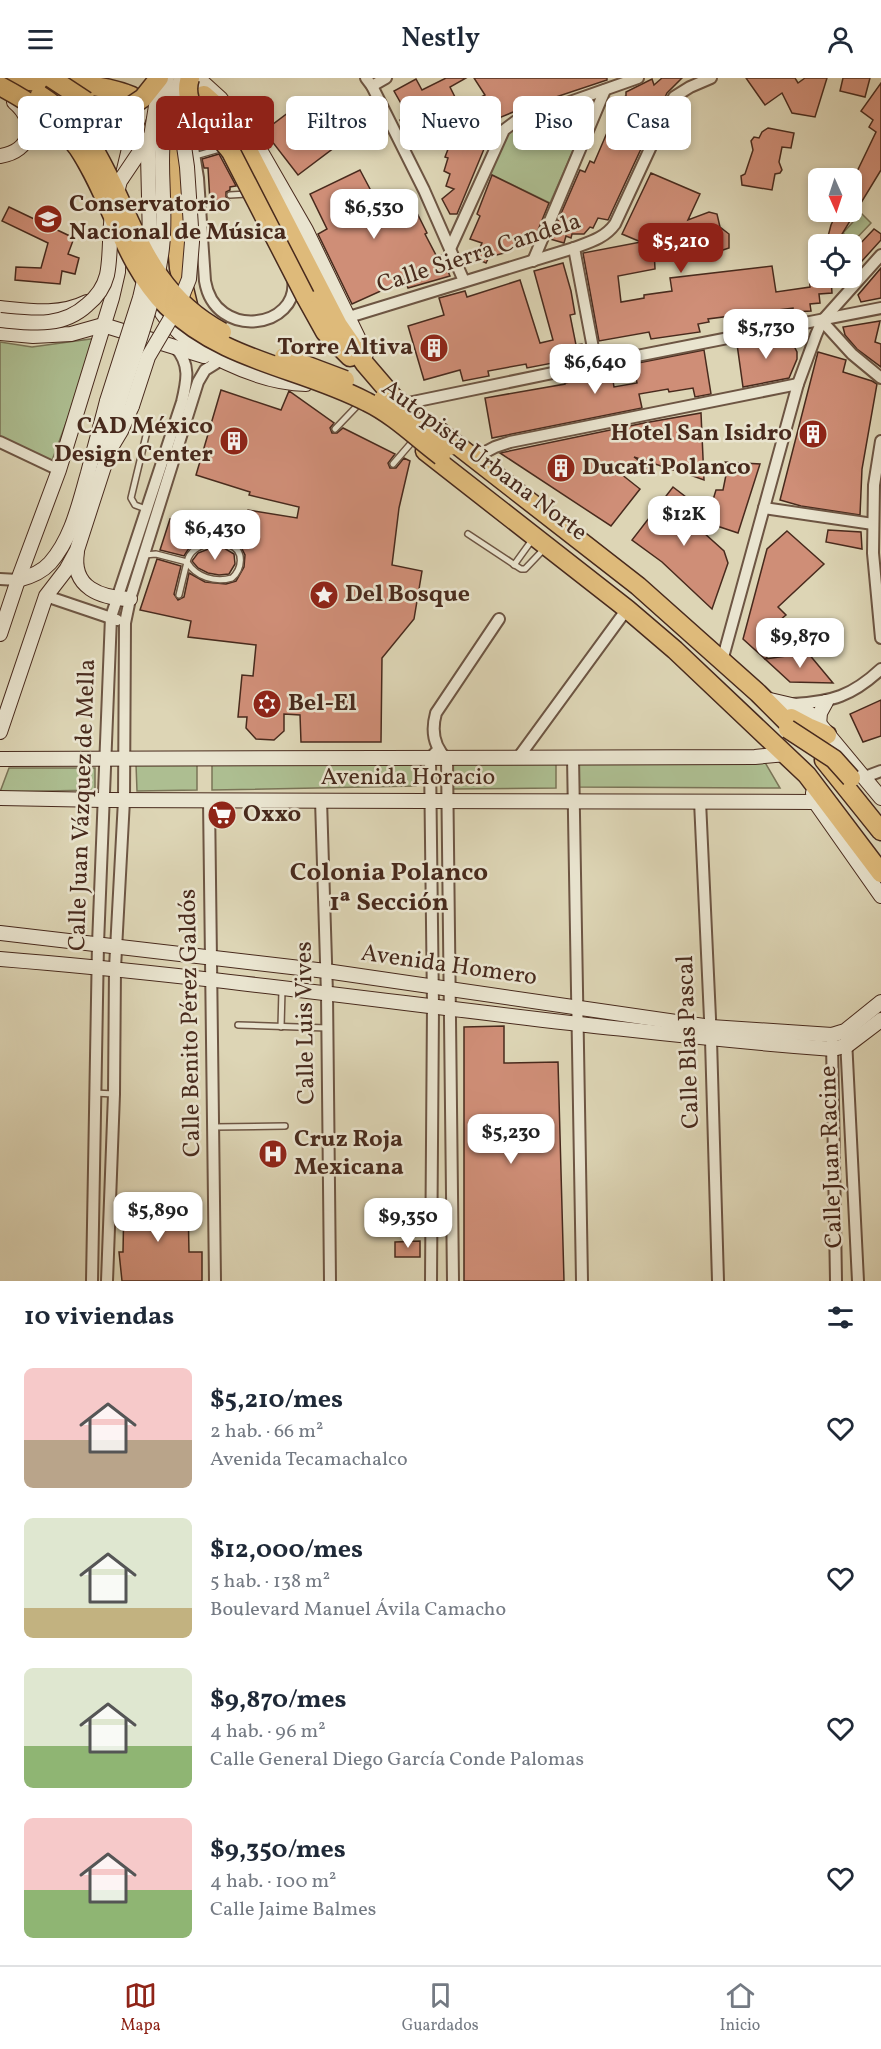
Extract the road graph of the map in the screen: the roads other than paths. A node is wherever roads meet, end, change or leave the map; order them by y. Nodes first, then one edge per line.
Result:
1 (5, 78) edge
2 (11, 78) edge
3 (51, 78) edge
4 (172, 78) edge
5 (214, 78) edge
6 (386, 78) edge
7 (638, 78) edge
8 (711, 78) edge
9 (157, 79) edge
10 (189, 79) edge
11 (369, 82) edge
12 (0, 86) edge
13 (605, 90) junction
14 (132, 96) dead end
15 (172, 96) edge
16 (184, 96) edge
17 (194, 96) edge
18 (211, 96) joint
19 (0, 97) edge
20 (14, 102) junction
21 (149, 105) junction
22 (144, 109) edge
23 (144, 113) edge
24 (144, 120) edge
25 (150, 136) junction
26 (128, 150) edge
27 (178, 150) edge
28 (181, 150) edge
29 (216, 150) edge
30 (236, 150) edge
31 (248, 150) edge
32 (260, 150) edge
33 (0, 156) edge
34 (195, 156) junction
35 (258, 194) junction
36 (230, 195) dead end
37 (119, 242) junction
38 (574, 248) junction
39 (450, 249) junction
40 (289, 254) junction
41 (881, 255) edge
42 (533, 261) junction
43 (118, 272) junction
44 (464, 281) junction
45 (324, 294) junction
46 (0, 308) edge
47 (881, 308) edge
48 (349, 317) junction
49 (0, 320) edge
50 (822, 321) junction
51 (103, 325) junction
52 (0, 333) edge
53 (175, 347) junction
54 (221, 360) junction
55 (596, 364) junction
56 (881, 378) edge
57 (306, 384) junction
58 (798, 384) junction
59 (187, 403) junction
60 (119, 404) junction
61 (400, 405) junction
62 (357, 406) junction
63 (149, 423) dead end
64 (335, 429) dead end
65 (881, 441) edge
66 (0, 442) edge
67 (412, 442) junction
68 (474, 458) junction
69 (393, 464) dead end
70 (59, 470) junction
71 (764, 508) junction
72 (147, 510) junction
73 (158, 513) junction
74 (873, 524) junction
75 (468, 534) dead end
76 (542, 541) junction
77 (77, 550) junction
78 (133, 551) junction
79 (145, 555) junction
80 (187, 562) junction
81 (514, 565) junction
82 (0, 579) edge
83 (18, 580) junction
84 (879, 590) edge
85 (178, 595) dead end
86 (46, 596) junction
87 (124, 599) junction
88 (5, 606) edge
89 (627, 609) junction
90 (111, 617) junction
91 (499, 619) dead end
92 (125, 623) junction
93 (0, 634) edge
94 (881, 638) edge
95 (723, 661) junction
96 (881, 669) edge
97 (764, 697) junction
98 (826, 702) junction
99 (792, 704) junction
100 (788, 729) junction
101 (823, 730) junction
102 (0, 732) edge
103 (786, 754) junction
104 (439, 756) junction
105 (125, 757) junction
106 (573, 757) junction
107 (105, 758) junction
108 (518, 758) junction
109 (0, 759) edge
110 (881, 771) edge
111 (810, 779) junction
112 (872, 780) edge
113 (0, 798) edge
114 (881, 798) edge
115 (209, 800) junction
116 (321, 800) junction
117 (430, 800) junction
118 (448, 800) junction
119 (574, 800) junction
120 (104, 801) junction
121 (124, 801) junction
122 (700, 801) junction
123 (815, 802) junction
124 (881, 814) edge
125 (881, 831) edge
126 (881, 842) edge
127 (881, 862) edge
128 (881, 873) edge
129 (881, 896) edge
130 (0, 933) edge
131 (98, 944) junction
132 (116, 946) junction
133 (212, 957) junction
134 (0, 958) edge
135 (98, 966) junction
136 (115, 968) junction
137 (326, 970) junction
138 (212, 980) junction
139 (431, 985) junction
140 (282, 988) junction
141 (450, 988) junction
142 (327, 994) junction
143 (881, 1002) edge
144 (433, 1005) junction
145 (451, 1008) junction
146 (576, 1008) junction
147 (881, 1020) edge
148 (238, 1025) dead end
149 (577, 1025) junction
150 (281, 1027) junction
151 (327, 1028) junction
152 (711, 1033) junction
153 (839, 1040) junction
154 (94, 1093) junction
155 (114, 1094) junction
156 (285, 1126) dead end
157 (214, 1127) junction
158 (92, 1281) edge
159 (107, 1281) edge
160 (215, 1281) edge
161 (330, 1281) edge
162 (431, 1281) edge
163 (453, 1281) edge
164 (582, 1281) edge
165 (718, 1281) edge
166 (836, 1281) edge
167 (858, 1281) edge

1 - 14 highway
2 - 61 highway, Autopista Urbana Norte, bridge
3 - 9 highway, bridge
4 - 15 main road
5 - 18 main road
6 - 11 street
7 - 13 street
8 - 38 street, Calle Sierra Candela
9 - 21 main road
9 - 22 main road
9 - 25 main road, bridge
10 - 16 main road
10 - 17 highway
10 - 18 main road
10 - 34 street
10 - 60 main road, bridge
10 - 61 highway, bridge
11 - 39 street
12 - 127 highway, Autopista Urbana Norte, bridge
13 - 39 street
13 - 42 street
19 - 20 main road
20 - 33 main road
20 - 37 main road
21 - 23 main road
21 - 24 main road
25 - 49 main road, bridge
25 - 60 main road, bridge
26 - 37 main road
27 - 57 highway
28 - 60 main road, bridge
29 - 34 lane
30 - 35 highway
31 - 45 highway
32 - 48 main road
34 - 40 street
35 - 36 lane
35 - 40 highway
37 - 43 main road
37 - 54 main road
38 - 42 street, Calle Sierra Candela
38 - 55 street
39 - 44 street
40 - 45 highway
41 - 50 street
42 - 44 street, Calle Sierra Candela
43 - 46 main road
43 - 51 main road
44 - 48 street, Calle Sierra Candela
45 - 61 highway
47 - 50 street
48 - 61 main road
50 - 55 street
50 - 56 street
50 - 58 street
51 - 52 main road
51 - 53 main road
51 - 70 main road
53 - 54 main road
53 - 59 street, Calle Juan Vázquez de Mella
54 - 57 main road
54 - 59 street, Calle Juan Vázquez de Mella
55 - 61 street
57 - 62 highway
58 - 68 street
58 - 71 street
59 - 72 street, Calle Juan Vázquez de Mella
59 - 73 street, Calle Juan Vázquez de Mella
60 - 77 main road
60 - 83 main road
61 - 68 highway
61 - 100 highway, Autopista Urbana Norte, bridge
62 - 64 lane
62 - 67 highway
63 - 72 lane
65 - 74 street
66 - 70 street
67 - 69 lane
67 - 76 highway
68 - 95 highway
70 - 83 main road
71 - 74 street
71 - 95 street
72 - 73 lane
72 - 78 street, Calle Juan Vázquez de Mella
73 - 79 street, Calle Juan Vázquez de Mella
74 - 84 street
75 - 81 lane
76 - 81 lane
76 - 81 lane
76 - 89 highway
77 - 86 main road
77 - 87 main road
78 - 79 lane
78 - 87 street, Calle Juan Vázquez de Mella
79 - 80 lane
79 - 87 street, Calle Juan Vázquez de Mella
80 - 80 lane
80 - 85 lane
82 - 83 street
83 - 88 main road
84 - 94 street
86 - 90 street
86 - 102 main road
87 - 90 street, Calle Juan Vázquez de Mella
87 - 92 street, Calle Juan Vázquez de Mella
88 - 93 main road
89 - 103 highway
89 - 108 street
90 - 92 street
90 - 107 street, Calle Juan Vázquez de Mella
91 - 104 street
92 - 105 street, Calle Juan Vázquez de Mella
95 - 97 highway
96 - 98 street
97 - 99 main road
97 - 101 highway
97 - 125 highway
98 - 99 street
98 - 101 main road
99 - 101 main road
100 - 124 highway, bridge
100 - 126 highway, Autopista Urbana Norte, bridge
101 - 112 main road
103 - 106 main road, Avenida Horacio
103 - 111 highway
104 - 105 main road, Avenida Horacio
104 - 108 main road, Avenida Horacio
104 - 117 street
104 - 118 street
105 - 107 main road, Avenida Horacio
105 - 121 street, Calle Juan Vázquez de Mella
106 - 108 main road, Avenida Horacio
106 - 119 street
107 - 109 main road, Avenida Horacio
107 - 120 street, Calle Juan Vázquez de Mella
110 - 112 street
111 - 123 main road
111 - 128 highway
112 - 114 main road
113 - 120 main road, Avenida Horacio
115 - 116 main road, Avenida Horacio
115 - 121 main road, Avenida Horacio
115 - 133 street, Calle Benito Pérez Galdós
116 - 117 main road, Avenida Horacio
116 - 137 street, Calle Luis Vives
117 - 118 main road, Avenida Horacio
117 - 139 street
118 - 119 main road, Avenida Horacio
118 - 141 street
119 - 122 main road, Avenida Horacio
119 - 146 street
120 - 121 main road, Avenida Horacio
120 - 131 street, Calle Juan Vázquez de Mella
121 - 132 street, Calle Juan Vázquez de Mella
122 - 123 main road, Avenida Horacio
122 - 152 street, Calle Blas Pascal
123 - 129 main road
130 - 131 main road, Avenida Homero
131 - 132 main road, Avenida Homero
131 - 135 street, Calle Juan Vázquez de Mella
132 - 133 main road, Avenida Homero
132 - 136 street, Calle Juan Vázquez de Mella
133 - 137 main road, Avenida Homero
133 - 138 street, Calle Benito Pérez Galdós
134 - 135 main road, Avenida Homero
135 - 136 main road, Avenida Homero
135 - 154 street, Calle Juan Vázquez de Mella
136 - 138 main road, Avenida Homero
136 - 155 street, Calle Juan Vázquez de Mella
137 - 139 main road, Avenida Homero
137 - 142 street, Calle Luis Vives
138 - 140 main road, Avenida Homero
138 - 157 street, Calle Benito Pérez Galdós
139 - 141 main road, Avenida Homero
139 - 144 street
140 - 142 main road, Avenida Homero
140 - 150 lane
141 - 145 street
141 - 146 main road, Avenida Homero
142 - 144 main road, Avenida Homero
142 - 151 street, Calle Luis Vives
143 - 153 main road
144 - 145 main road, Avenida Homero
144 - 162 street
145 - 149 main road, Avenida Homero
145 - 163 street
146 - 149 street
146 - 152 main road, Avenida Homero
147 - 153 main road
148 - 150 lane
149 - 152 main road, Avenida Homero
149 - 164 street
150 - 151 lane
151 - 161 street, Calle Luis Vives
152 - 153 main road, Avenida Homero
152 - 165 street, Calle Blas Pascal
153 - 166 street, Calle Juan Racine
153 - 167 street, Calle Juan Racine
154 - 155 lane
154 - 158 street, Calle Juan Vázquez de Mella
155 - 159 street, Calle Juan Vázquez de Mella
156 - 157 lane
157 - 160 street, Calle Benito Pérez Galdós

